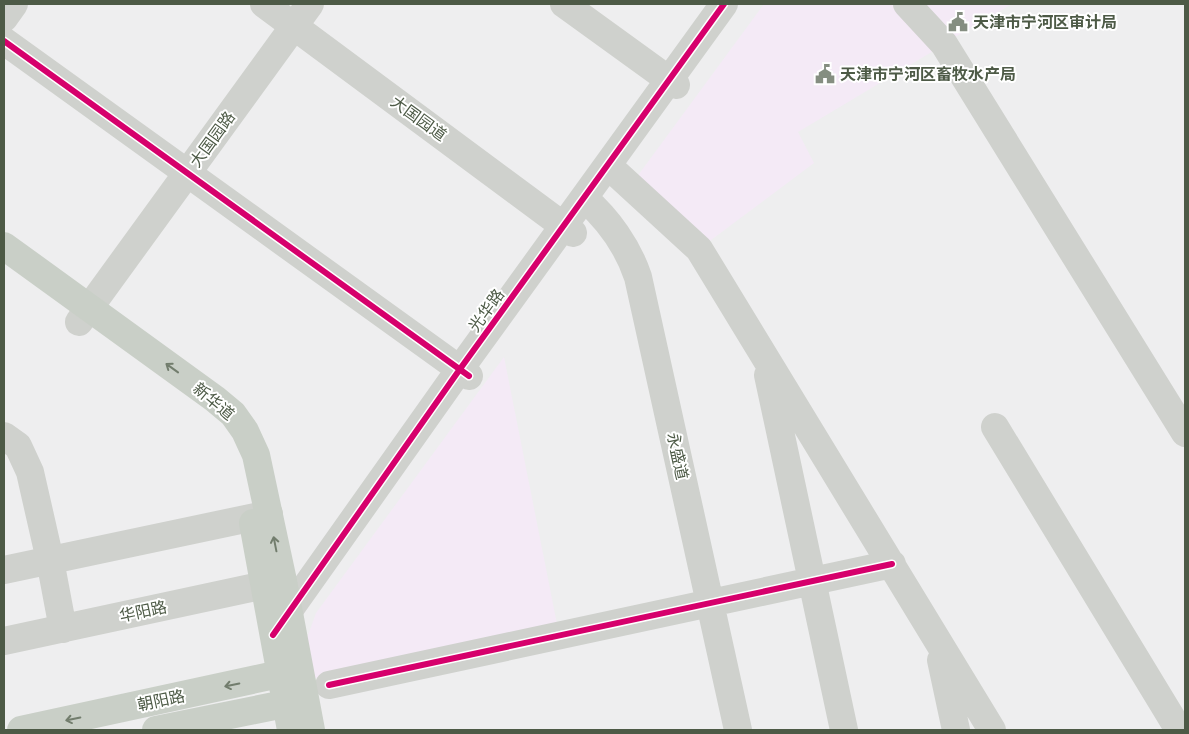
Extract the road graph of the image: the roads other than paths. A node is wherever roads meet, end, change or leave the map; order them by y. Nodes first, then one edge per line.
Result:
1 (14, 4) edge
2 (264, 4) edge
3 (310, 4) edge
4 (564, 4) edge
5 (724, 4) edge
6 (736, 4) edge
7 (907, 4) edge
8 (4, 18) edge
9 (294, 26) junction
10 (4, 41) edge
11 (673, 82) junction
12 (611, 169) junction
13 (187, 173) junction
14 (589, 202) junction
15 (569, 229) junction
16 (4, 246) edge
17 (4, 267) edge
18 (85, 315) junction
19 (763, 354) junction
20 (465, 372) junction
21 (995, 427) dead end
22 (1185, 433) edge
23 (4, 436) edge
24 (261, 516) junction
25 (50, 560) junction
26 (892, 564) junction
27 (4, 570) edge
28 (812, 582) junction
29 (273, 583) junction
30 (710, 603) junction
31 (284, 624) junction
32 (62, 628) junction
33 (937, 639) junction
34 (4, 641) edge
35 (290, 672) junction
36 (330, 685) dead end
37 (296, 701) junction
38 (21, 730) edge
39 (156, 730) edge
40 (291, 730) edge
41 (311, 730) edge
42 (738, 730) edge
43 (844, 730) edge
44 (956, 730) edge
45 (992, 730) edge
46 (1179, 730) edge

1 - 8 street
2 - 9 street, 大国园道
3 - 9 street, 大国园路
4 - 11 street
5 - 11 street, 光华路
6 - 11 street, 光华路
7 - 22 street
9 - 13 street, 大国园路
9 - 15 street, 大国园道
10 - 13 street
11 - 12 street, 光华路
12 - 14 street, 光华路
12 - 19 street
13 - 18 street, 大国园路
13 - 20 street
14 - 15 street, 光华路
14 - 30 street, 永盛道
15 - 20 street, 光华路
16 - 18 main road, 新华道
17 - 18 main road, 新华道
18 - 24 main road, 新华道
19 - 26 street
19 - 28 street
20 - 31 street, 光华路
21 - 46 street
23 - 25 street
24 - 25 street
24 - 29 main road, 新华道
25 - 27 street
25 - 32 street
26 - 28 street
26 - 33 street
28 - 30 street
28 - 43 street
29 - 31 main road, 新华道
29 - 32 street, 华阳路
30 - 36 street
30 - 42 street, 永盛道
31 - 35 main road, 新华道
32 - 34 street, 华阳路
33 - 44 street
33 - 45 street
35 - 37 main road, 新华道
35 -> 38 main road, 朝阳路
37 - 39 main road, 朝阳路
37 - 40 main road, 新华道
37 - 41 main road, 新华道

